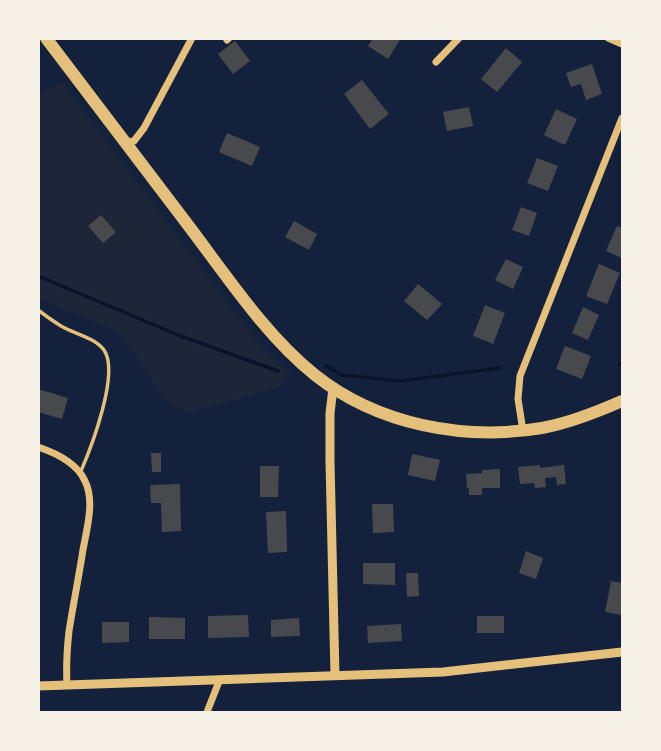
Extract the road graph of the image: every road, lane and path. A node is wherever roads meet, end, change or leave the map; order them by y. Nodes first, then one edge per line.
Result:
1 (46, 38) edge
2 (192, 38) edge
3 (459, 38) edge
4 (608, 38) edge
5 (622, 44) edge
6 (436, 62) dead end
7 (622, 118) edge
8 (125, 142) junction
9 (38, 310) edge
10 (333, 388) junction
11 (622, 401) edge
12 (523, 431) junction
13 (38, 447) edge
14 (80, 473) junction
15 (622, 652) edge
16 (335, 675) junction
17 (220, 679) junction
18 (67, 684) junction
19 (38, 686) edge
20 (207, 712) edge

1 - 8 main road
2 - 8 street
3 - 6 street
4 - 5 street
7 - 12 street
8 - 10 main road
9 - 14 lane
10 - 12 main road
10 - 16 street
11 - 12 main road
13 - 14 street
14 - 18 street
15 - 16 street
16 - 17 street
17 - 18 street
17 - 20 street
18 - 19 street

